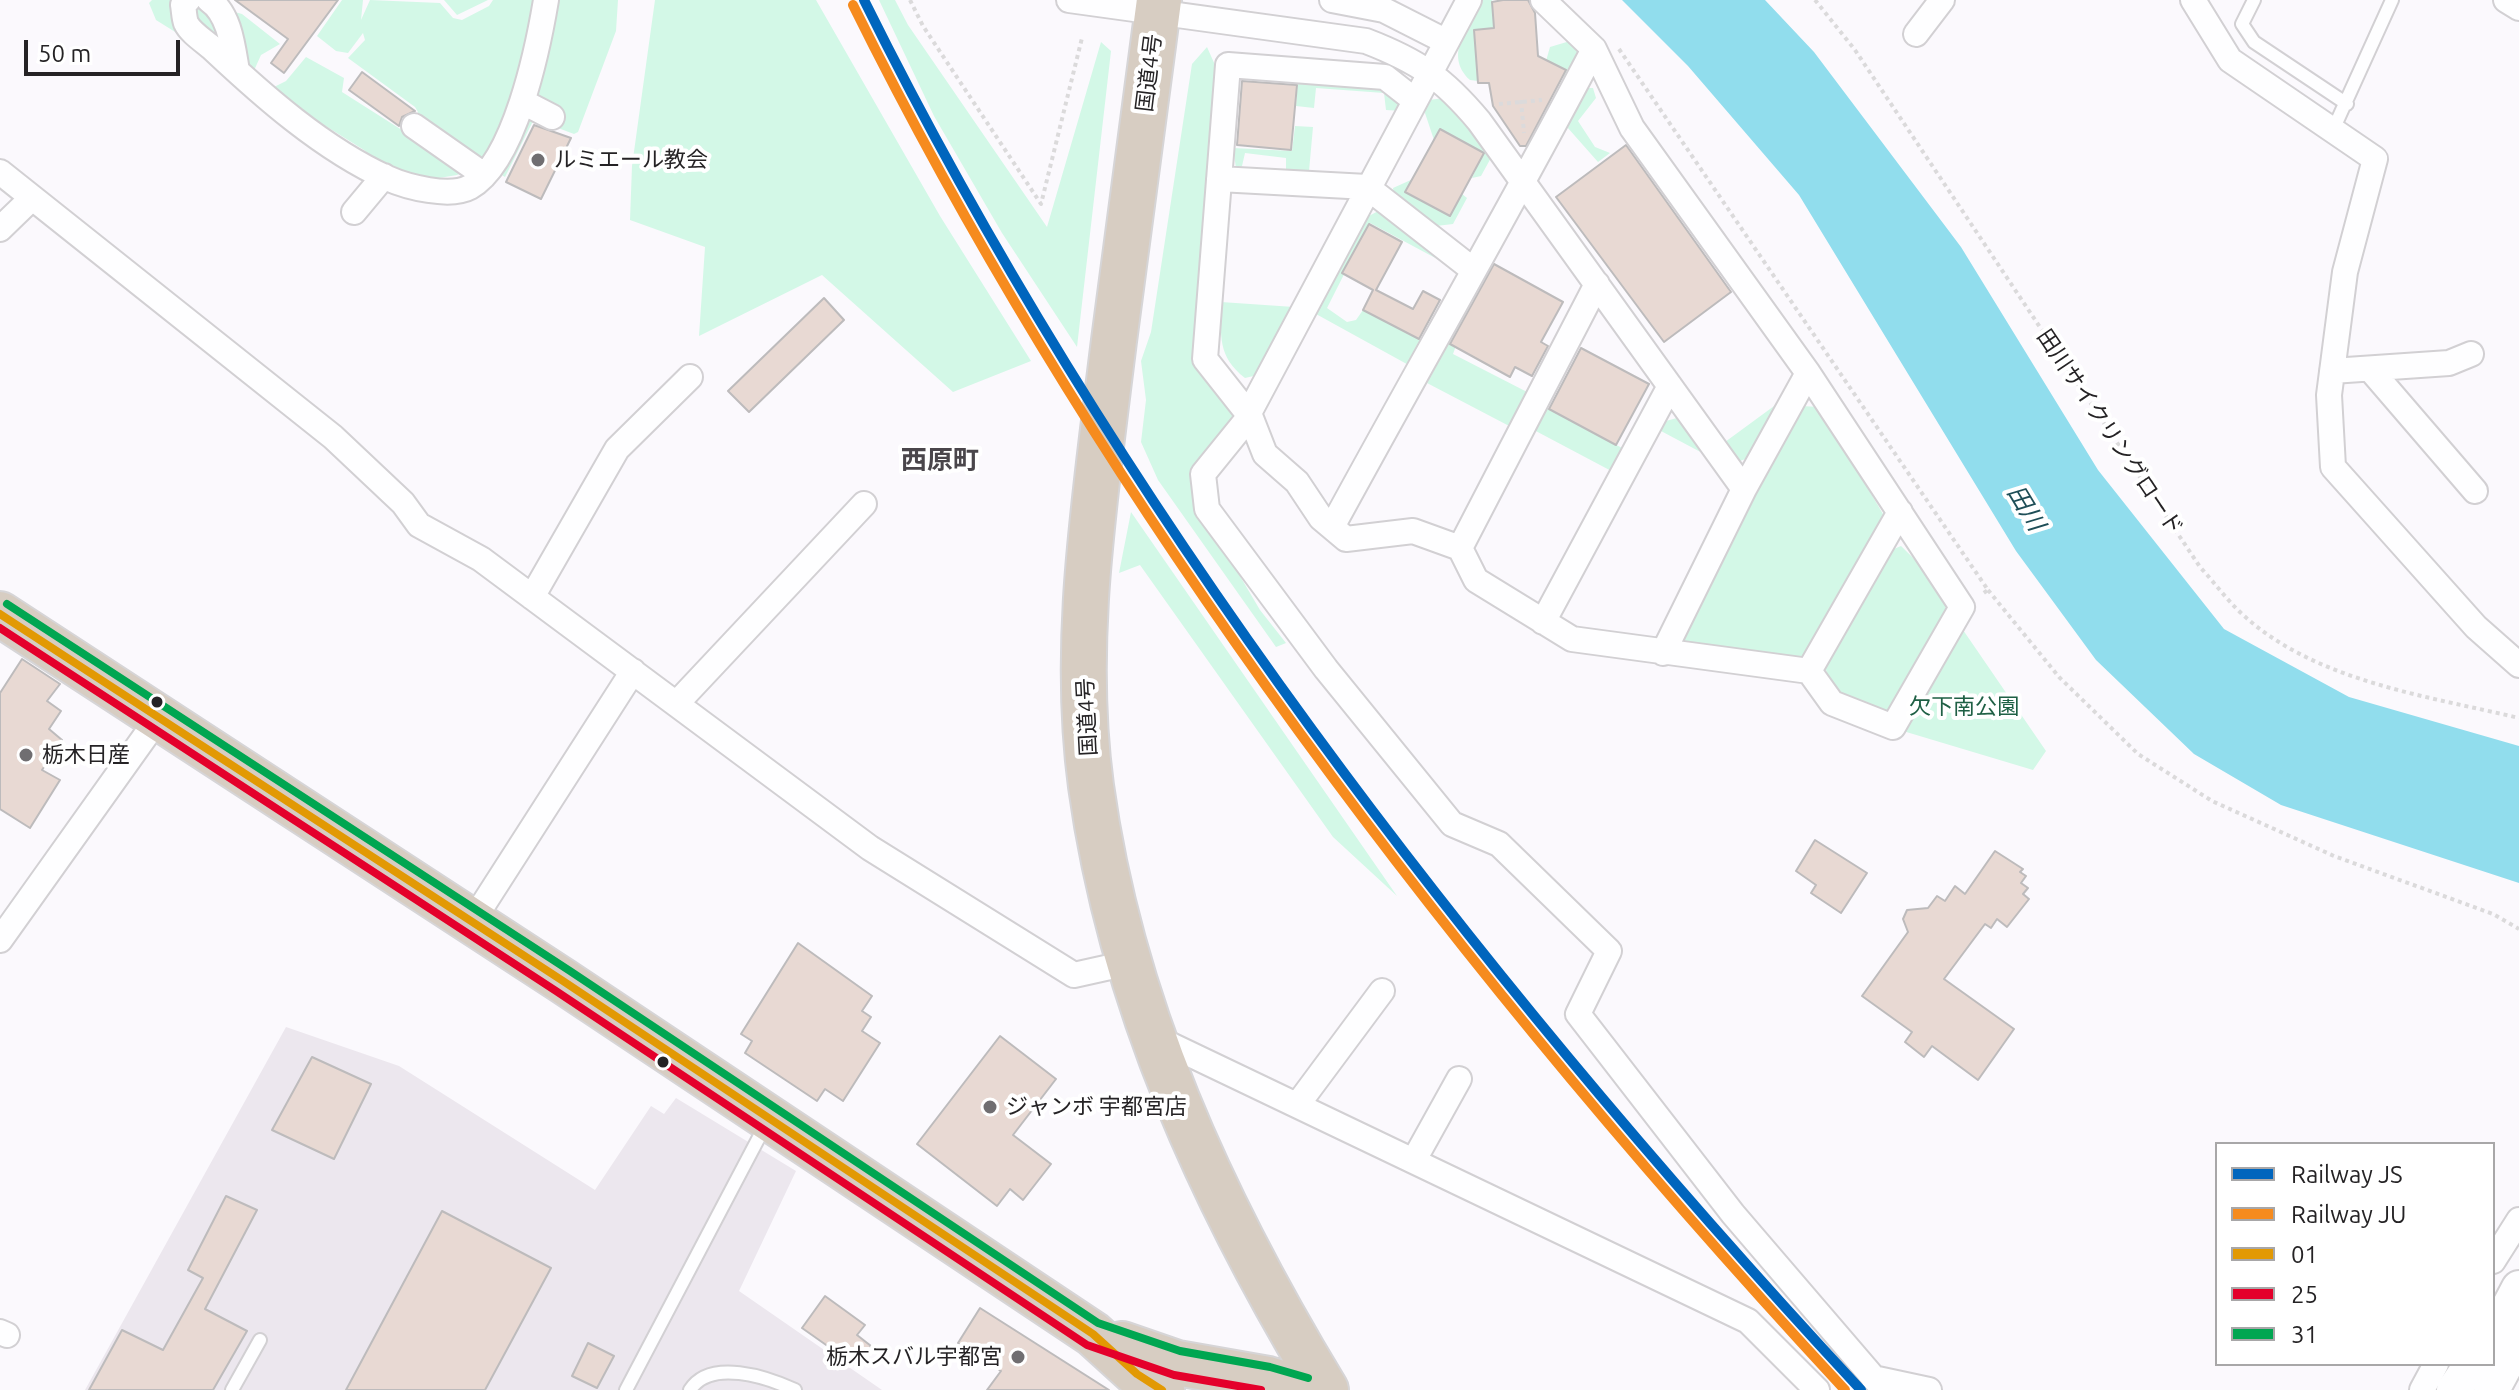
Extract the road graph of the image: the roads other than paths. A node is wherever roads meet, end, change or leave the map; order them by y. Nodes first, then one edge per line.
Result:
1 (188, 0) edge
2 (209, 0) edge
3 (546, 0) edge
4 (1069, 0) edge
5 (1332, 0) edge
6 (1469, 0) edge
7 (1543, 0) edge
8 (1942, 0) edge
9 (2193, 0) edge
10 (2254, 0) edge
11 (2377, 0) edge
12 (2506, 0) edge
13 (2391, 3) edge
14 (1158, 6) edge
15 (2519, 8) edge
16 (1916, 34) dead end
17 (1445, 41) junction
18 (1606, 48) junction
19 (1430, 70) junction
20 (237, 71) junction
21 (1413, 99) junction
22 (523, 102) junction
23 (2347, 104) junction
24 (552, 117) dead end
25 (414, 126) dead end
26 (2333, 130) junction
27 (0, 172) edge
28 (484, 175) junction
29 (384, 176) junction
30 (1219, 179) junction
31 (1525, 182) junction
32 (1367, 187) junction
33 (32, 198) junction
34 (354, 212) dead end
35 (0, 229) edge
36 (1472, 269) junction
37 (1597, 284) junction
38 (2471, 354) dead end
39 (2370, 369) junction
40 (2332, 371) junction
41 (1808, 373) junction
42 (690, 377) dead end
43 (1670, 386) junction
44 (1250, 416) junction
45 (1744, 489) junction
46 (2475, 491) dead end
47 (864, 504) dead end
48 (1900, 512) junction
49 (1332, 527) junction
50 (1460, 548) junction
51 (532, 597) junction
52 (0, 614) edge
53 (1543, 622) junction
54 (1663, 653) junction
55 (2519, 665) edge
56 (633, 671) junction
57 (1809, 671) junction
58 (677, 703) junction
59 (159, 717) junction
60 (472, 922) junction
61 (0, 940) edge
62 (1128, 963) junction
63 (1382, 991) dead end
64 (1152, 1036) junction
65 (1459, 1079) dead end
66 (1298, 1104) junction
67 (769, 1118) junction
68 (1414, 1160) junction
69 (2519, 1220) edge
70 (2495, 1258) edge
71 (2519, 1288) edge
72 (1274, 1306) junction
73 (2505, 1334) edge
74 (260, 1340) dead end
75 (2435, 1366) edge
76 (2471, 1366) edge
77 (2477, 1366) edge
78 (1186, 1377) edge
79 (1878, 1384) edge
80 (232, 1390) edge
81 (626, 1390) edge
82 (690, 1390) edge
83 (795, 1390) edge
84 (1305, 1390) edge
85 (1326, 1390) edge
86 (1817, 1390) edge
87 (1929, 1390) edge
88 (2422, 1390) edge
89 (2454, 1390) edge
90 (2464, 1390) edge
91 (2492, 1390) edge
92 (2500, 1390) edge

1 - 20 street
2 - 20 street
3 - 22 street
4 - 14 street
5 - 17 street
6 - 17 street
7 - 18 street
8 - 16 street
9 - 26 street
10 - 23 lane
11 - 13 lane
12 - 15 street
13 - 23 lane
14 - 19 street
14 - 62 highway, 国道4号
17 - 19 street
18 - 31 street
18 - 41 street
19 - 21 street
19 - 31 street
20 - 29 street
21 - 30 street
21 - 32 street
22 - 24 street
22 - 28 street
23 - 26 lane
25 - 28 street
26 - 40 street
27 - 33 street
28 - 29 street
29 - 34 street
30 - 32 street
30 - 44 street
31 - 36 street
31 - 37 street
32 - 36 street
32 - 44 street
33 - 35 street
33 - 51 street
36 - 49 street
37 - 43 street
37 - 50 street
38 - 39 street
39 - 40 street
39 - 46 street
40 - 55 street
41 - 45 street
41 - 48 street
42 - 51 street
43 - 45 street
43 - 53 street
44 - 49 street
44 - 79 street
45 - 54 street
47 - 58 street
48 - 57 street
48 - 57 street
49 - 50 street
50 - 53 street
51 - 56 street
52 - 59 highway
53 - 54 street
54 - 57 street
56 - 58 street
56 - 60 street
58 - 62 street
59 - 60 highway
59 - 61 street
60 - 67 highway
62 - 64 highway, 国道4号
63 - 66 street
64 - 66 street
64 - 72 highway, 国道4号
65 - 68 street
66 - 68 street
67 - 78 highway
67 - 81 lane
68 - 86 street
69 - 70 street
71 - 73 street
72 - 78 highway
72 - 85 highway, 国道4号
73 - 91 street
73 - 92 street
74 - 80 lane
75 - 88 street
76 - 89 street
77 - 90 street
78 - 84 highway
79 - 87 street
82 - 83 lane

